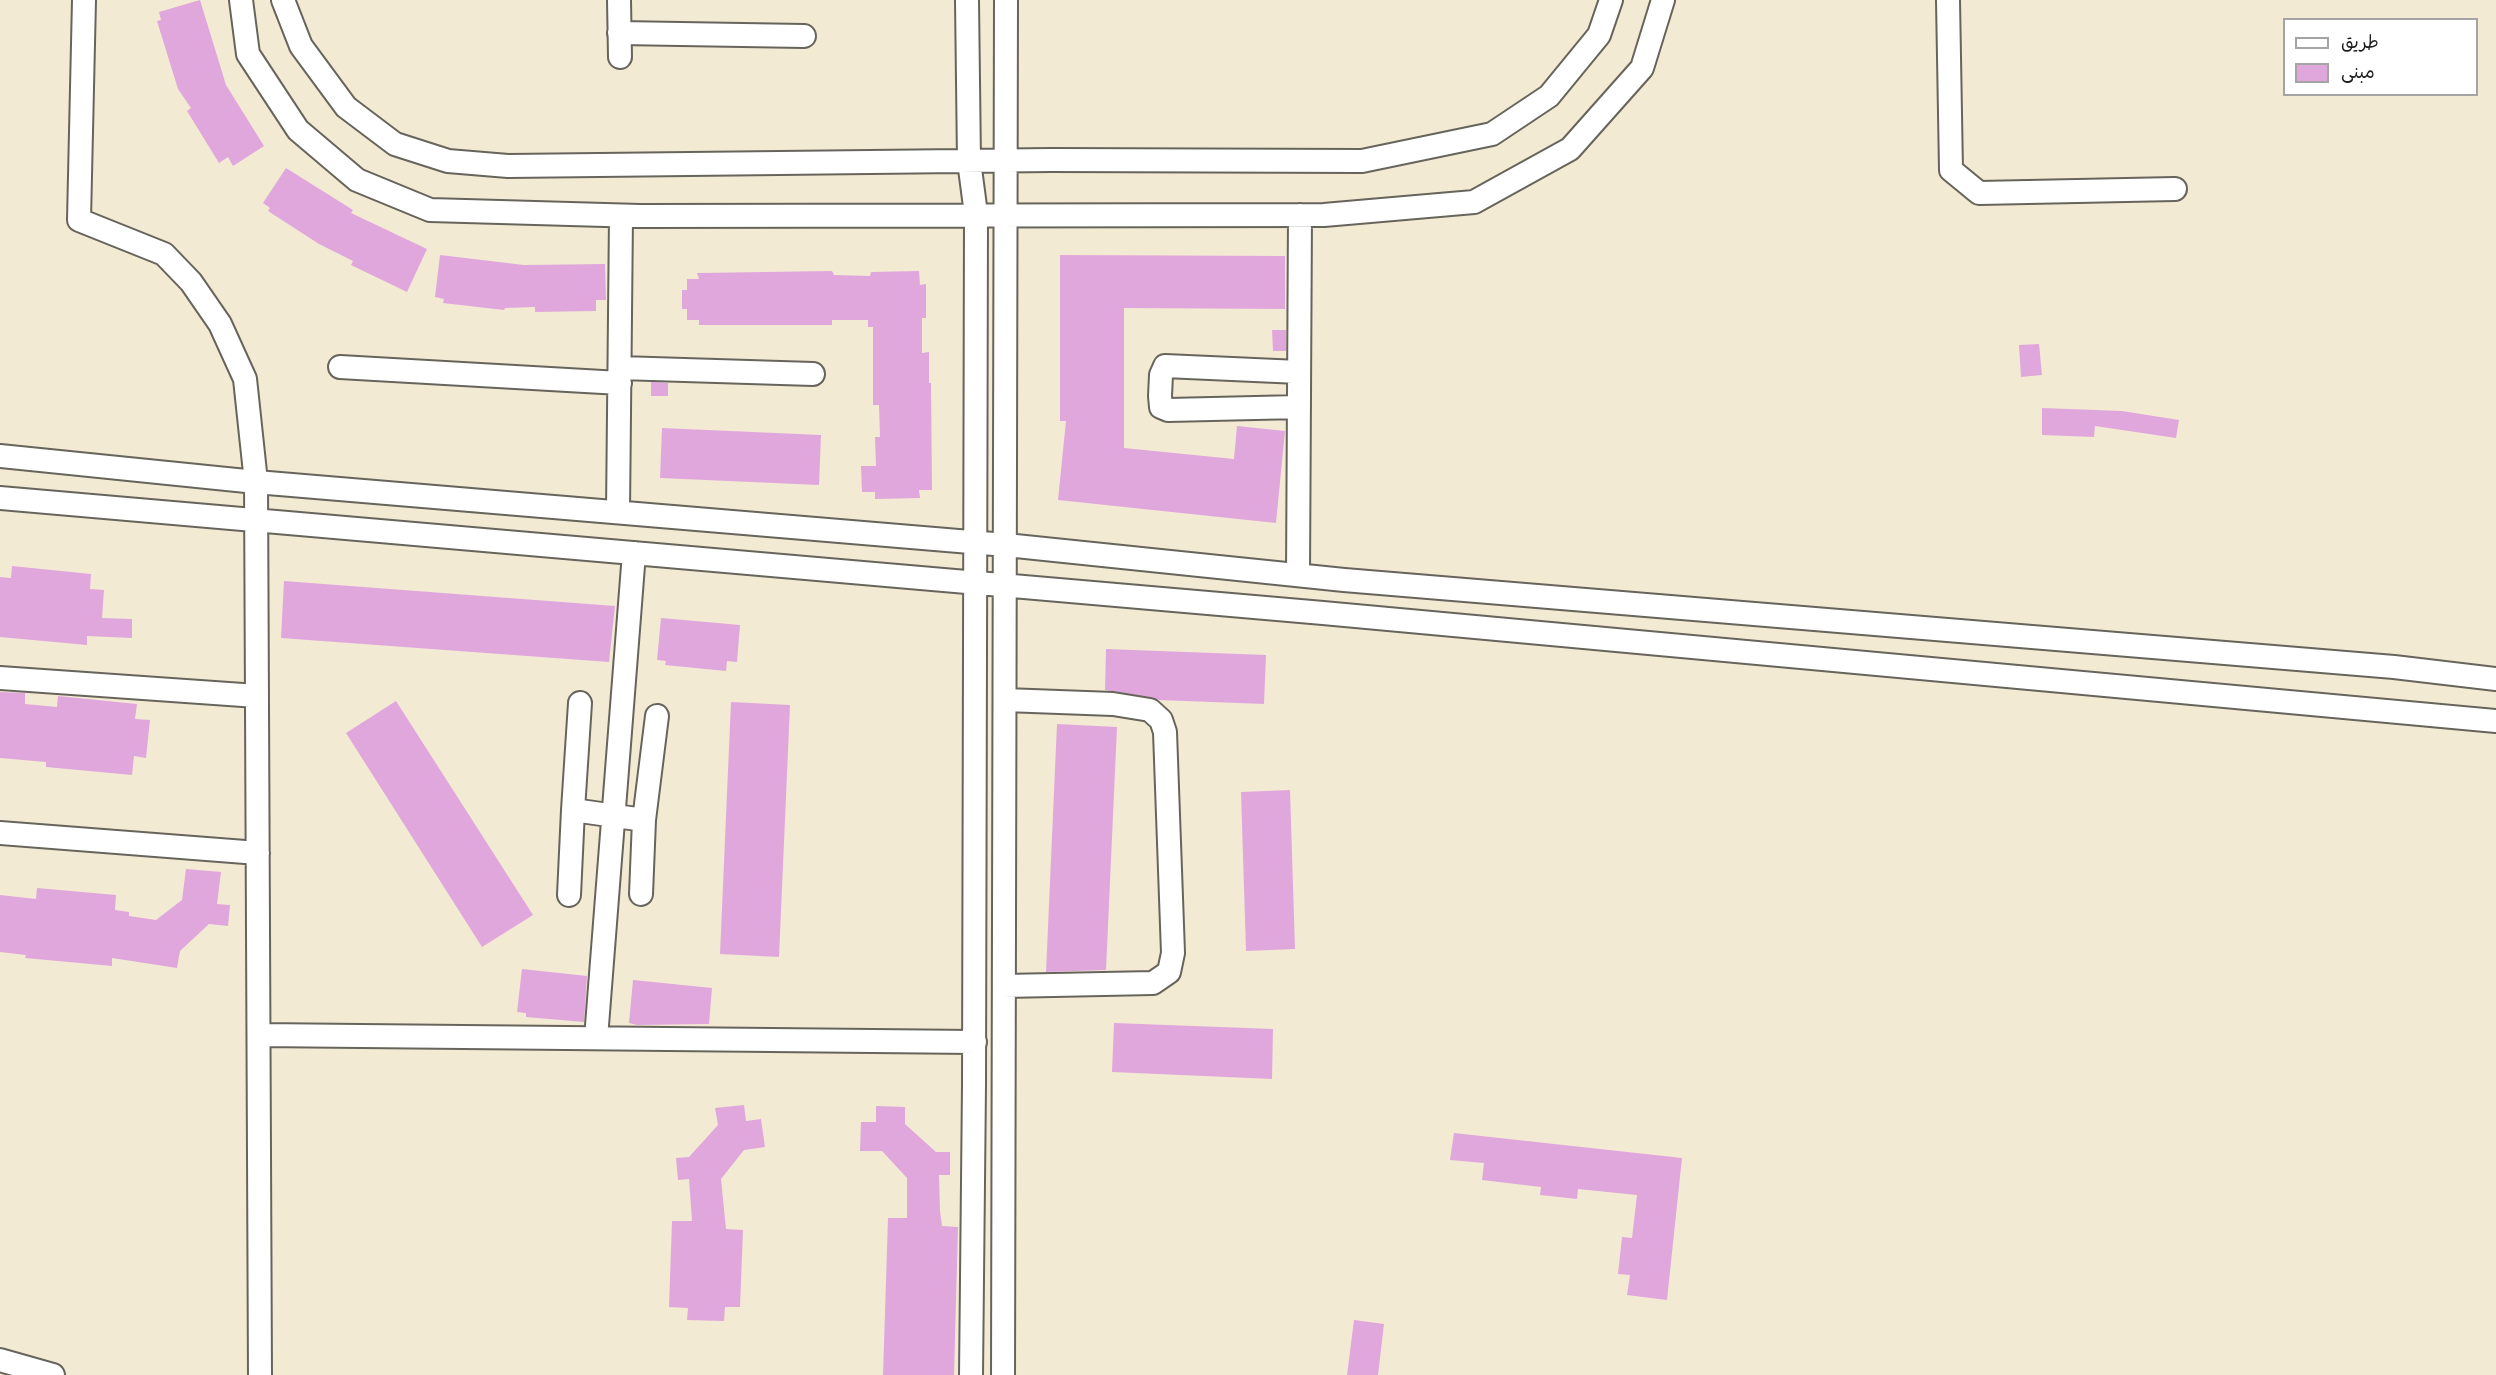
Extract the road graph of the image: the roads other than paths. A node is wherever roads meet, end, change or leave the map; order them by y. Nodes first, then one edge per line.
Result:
1 (84, 0) edge
2 (241, 0) edge
3 (284, 0) edge
4 (619, 0) edge
5 (967, 0) edge
6 (1006, 0) edge
7 (1611, 0) edge
8 (1663, 0) edge
9 (1948, 0) edge
10 (619, 33) junction
11 (804, 36) dead end
12 (620, 57) dead end
13 (1006, 160) junction
14 (969, 161) junction
15 (2175, 189) dead end
16 (976, 214) junction
17 (1007, 214) junction
18 (1300, 215) junction
19 (621, 216) junction
20 (340, 367) dead end
21 (1299, 372) junction
22 (813, 374) dead end
23 (620, 376) junction
24 (1299, 407) junction
25 (0, 456) edge
26 (256, 482) junction
27 (0, 498) edge
28 (618, 512) junction
29 (256, 520) junction
30 (976, 543) junction
31 (1005, 545) junction
32 (634, 553) junction
33 (1298, 575) junction
34 (976, 582) junction
35 (1005, 585) junction
36 (0, 678) edge
37 (2496, 679) edge
38 (257, 696) junction
39 (1005, 700) junction
40 (580, 703) dead end
41 (657, 716) dead end
42 (2496, 721) edge
43 (573, 810) junction
44 (613, 818) junction
45 (644, 820) junction
46 (0, 833) edge
47 (258, 854) junction
48 (641, 894) dead end
49 (569, 895) dead end
50 (1004, 986) junction
51 (259, 1035) junction
52 (596, 1038) junction
53 (975, 1042) junction
54 (0, 1360) edge
55 (53, 1375) edge
56 (260, 1375) edge
57 (971, 1375) edge
58 (1003, 1375) edge

1 - 26 street
2 - 19 street
3 - 14 street
4 - 10 street
5 - 14 street
6 - 13 street
7 - 13 street
8 - 18 street
9 - 15 street
10 - 11 street
10 - 12 street
13 - 14 street
13 - 17 street
14 - 16 street
16 - 17 street
16 - 19 street
16 - 30 street
17 - 18 street
17 - 31 street
18 - 21 street
19 - 23 street
20 - 23 street
21 - 24 street
21 - 24 street
22 - 23 street
23 - 28 street
24 - 33 street
25 - 26 street
26 - 28 street
26 - 29 street
27 - 29 street
28 - 30 street
29 - 32 street
29 - 38 street
30 - 31 street
30 - 34 street
31 - 33 street
31 - 35 street
32 - 34 street
32 - 44 street
33 - 37 street
34 - 35 street
34 - 53 street
35 - 39 street
35 - 42 street
36 - 38 street
38 - 47 street
39 - 50 street
39 - 50 street
40 - 43 street
41 - 45 street
43 - 44 street
43 - 49 street
44 - 45 street
44 - 52 street
45 - 48 street
46 - 47 street
47 - 51 street
50 - 58 street
51 - 52 street
51 - 56 street
52 - 53 street
53 - 57 street
54 - 55 street

